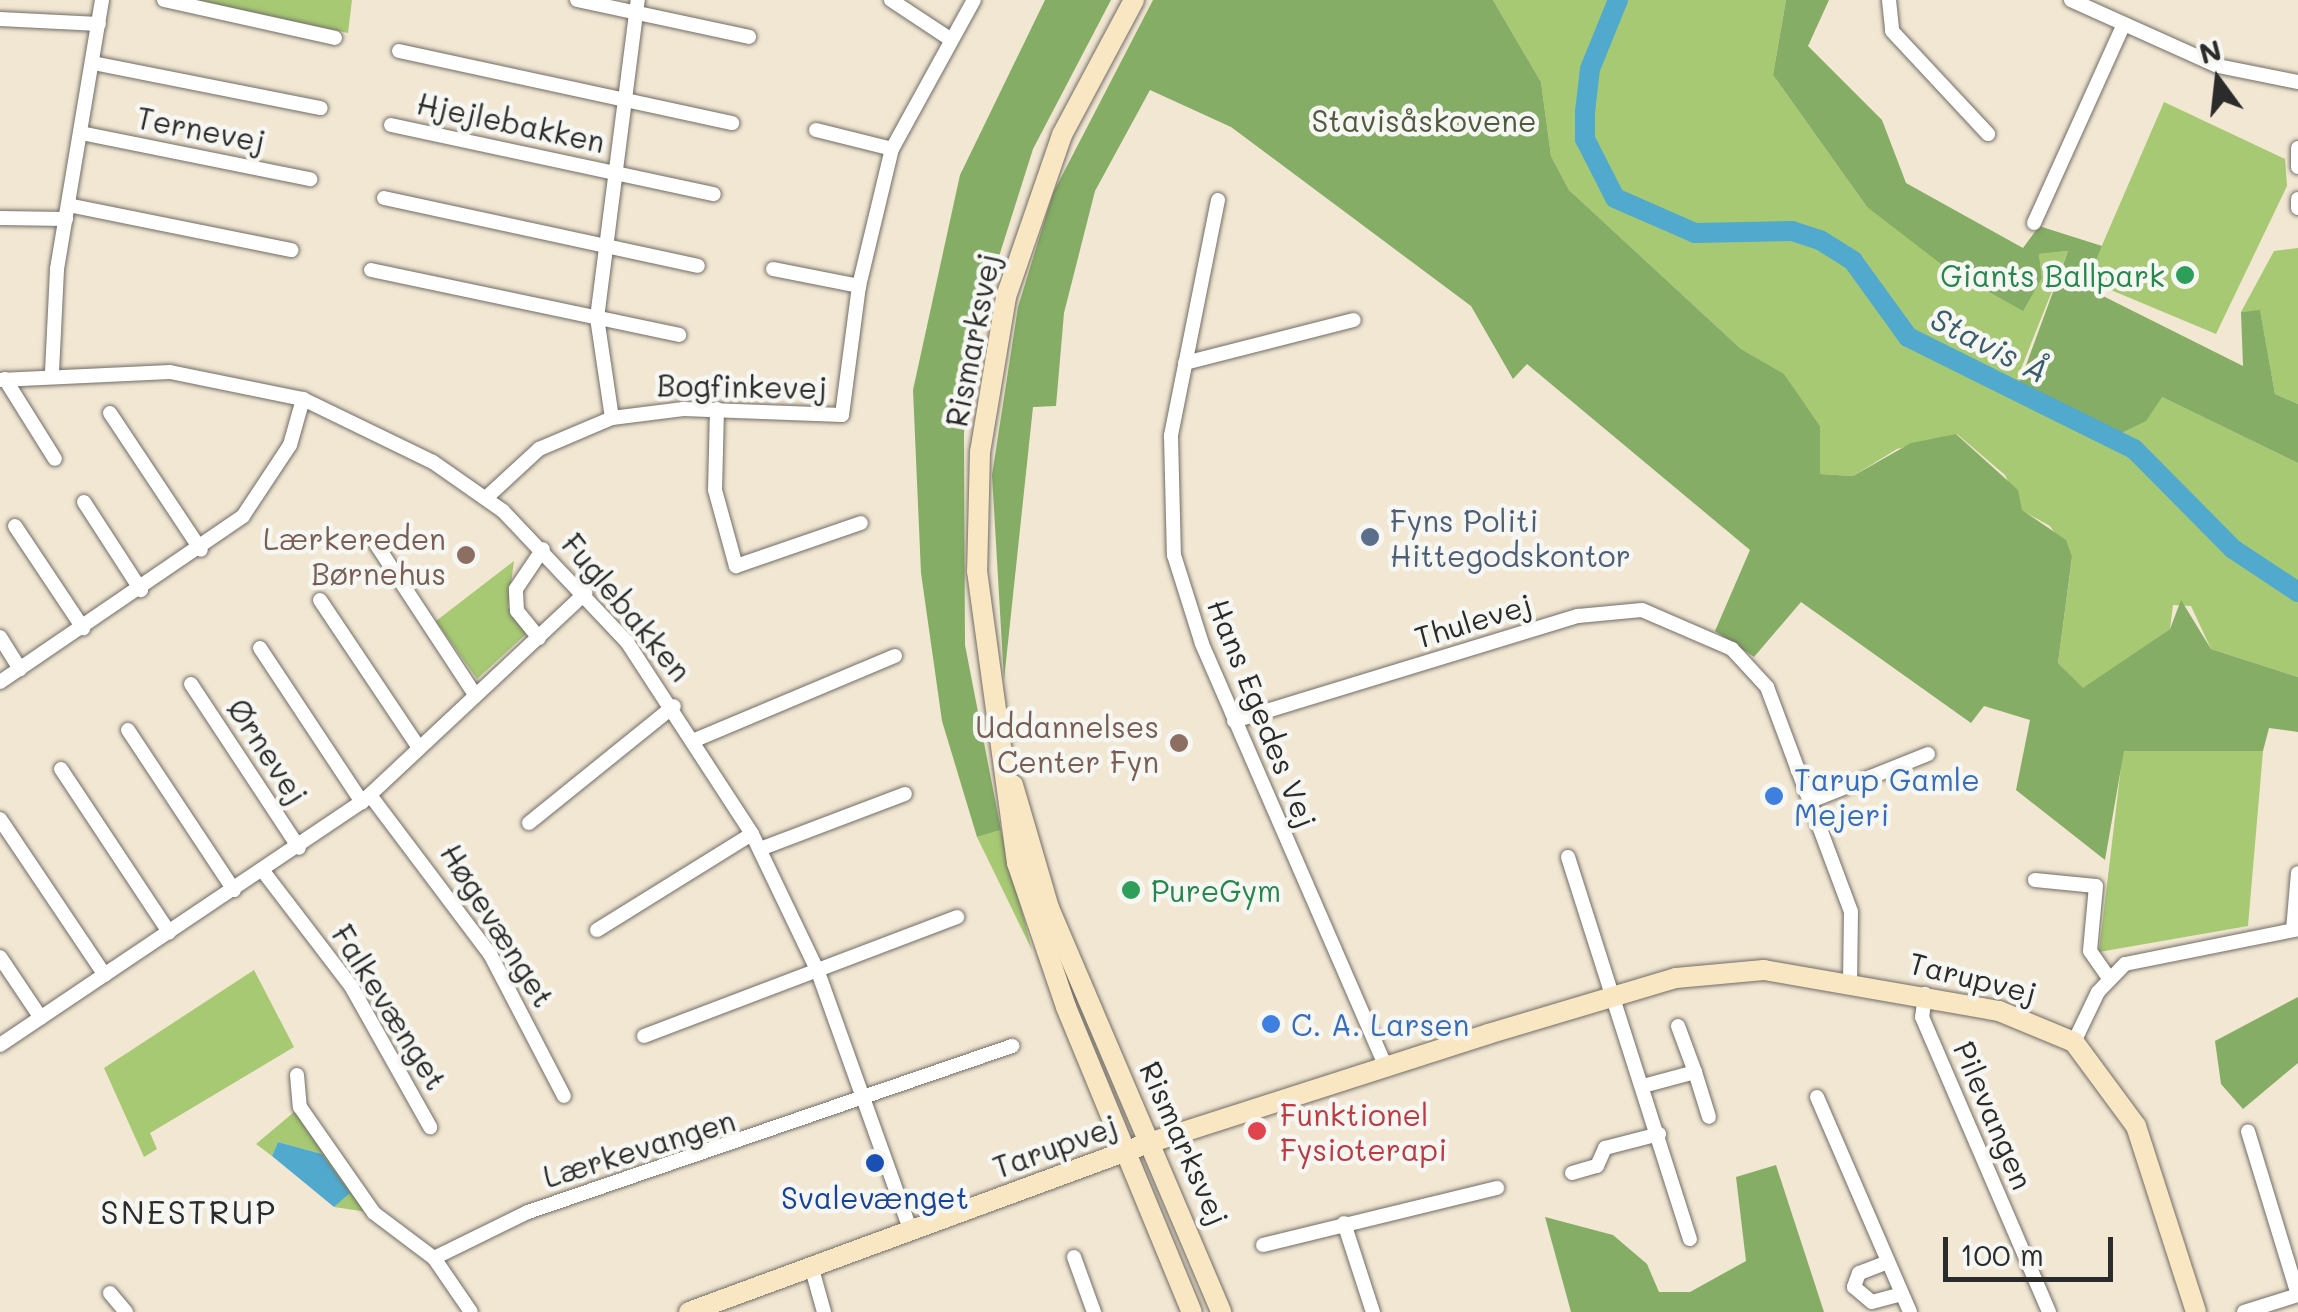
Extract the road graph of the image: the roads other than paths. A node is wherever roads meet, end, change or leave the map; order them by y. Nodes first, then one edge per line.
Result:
1 (102, 0) edge
2 (164, 0) edge
3 (577, 0) edge
4 (974, 0) edge
5 (1134, 0) edge
6 (1890, 0) edge
7 (2071, 0) edge
8 (901, 2) edge
9 (637, 6) edge
10 (0, 19) edge
11 (98, 24) junction
12 (2123, 26) junction
13 (750, 37) dead end
14 (335, 38) dead end
15 (950, 38) junction
16 (399, 51) dead end
17 (94, 63) junction
18 (2298, 82) edge
19 (627, 100) junction
20 (322, 108) dead end
21 (732, 122) dead end
22 (391, 125) dead end
23 (816, 130) dead end
24 (81, 132) junction
25 (1988, 134) dead end
26 (892, 148) junction
27 (2298, 148) edge
28 (2298, 167) edge
29 (619, 173) junction
30 (310, 179) dead end
31 (714, 194) dead end
32 (384, 198) dead end
33 (2298, 199) edge
34 (1218, 200) dead end
35 (2298, 208) edge
36 (67, 212) junction
37 (0, 218) edge
38 (2034, 223) dead end
39 (608, 246) junction
40 (292, 250) dead end
41 (698, 266) dead end
42 (773, 269) dead end
43 (371, 270) dead end
44 (859, 286) junction
45 (597, 318) junction
46 (1354, 320) dead end
47 (678, 335) dead end
48 (1185, 363) junction
49 (52, 372) junction
50 (2, 379) edge
51 (303, 398) junction
52 (717, 410) junction
53 (110, 413) dead end
54 (612, 418) junction
55 (55, 460) dead end
56 (487, 497) junction
57 (84, 502) dead end
58 (861, 524) dead end
59 (15, 526) dead end
60 (376, 544) dead end
61 (543, 549) junction
62 (202, 550) junction
63 (141, 590) junction
64 (585, 594) junction
65 (320, 600) dead end
66 (83, 628) junction
67 (0, 638) edge
68 (539, 638) junction
69 (260, 648) dead end
70 (894, 656) dead end
71 (20, 669) junction
72 (0, 682) edge
73 (192, 684) dead end
74 (474, 693) junction
75 (674, 706) junction
76 (1234, 721) junction
77 (128, 730) dead end
78 (695, 740) junction
79 (419, 748) junction
80 (1928, 754) dead end
81 (61, 769) dead end
82 (906, 794) dead end
83 (366, 799) junction
84 (1811, 801) junction
85 (0, 820) edge
86 (529, 823) dead end
87 (752, 834) junction
88 (298, 848) junction
89 (760, 849) junction
90 (1568, 857) dead end
91 (263, 871) junction
92 (2298, 874) edge
93 (2035, 880) dead end
94 (234, 890) junction
95 (958, 917) dead end
96 (597, 930) dead end
97 (2295, 930) edge
98 (169, 932) junction
99 (0, 957) edge
100 (818, 972) junction
101 (105, 974) junction
102 (2108, 976) junction
103 (1850, 980) junction
104 (1617, 993) junction
105 (1925, 994) junction
106 (40, 1018) junction
107 (1678, 1026) dead end
108 (644, 1036) dead end
109 (2074, 1042) junction
110 (0, 1045) edge
111 (1012, 1046) dead end
112 (1386, 1067) junction
113 (1695, 1072) junction
114 (296, 1075) dead end
115 (1644, 1086) junction
116 (564, 1096) dead end
117 (1817, 1097) dead end
118 (866, 1102) junction
119 (1709, 1117) dead end
120 (430, 1127) dead end
121 (2248, 1131) dead end
122 (1659, 1134) junction
123 (1142, 1146) junction
124 (1572, 1173) dead end
125 (1497, 1188) dead end
126 (1344, 1223) junction
127 (911, 1232) junction
128 (1690, 1239) dead end
129 (1264, 1245) dead end
130 (1074, 1257) dead end
131 (434, 1258) junction
132 (1888, 1262) junction
133 (812, 1270) junction
134 (110, 1293) dead end
135 (1902, 1294) junction
136 (126, 1312) edge
137 (471, 1312) edge
138 (689, 1312) edge
139 (824, 1312) edge
140 (1094, 1312) edge
141 (1192, 1312) edge
142 (1221, 1312) edge
143 (1373, 1312) edge
144 (1910, 1312) edge
145 (2049, 1312) edge
146 (2196, 1312) edge
147 (2244, 1312) edge

1 - 11 street
2 - 14 street
3 - 9 street
4 - 15 street
5 - 123 street, Rismarksvej
6 - 25 street
7 - 12 street
8 - 15 street
9 - 13 street
9 - 19 street, Hjejlebakken
10 - 11 street
11 - 17 street
12 - 18 street
12 - 38 street
15 - 26 street
16 - 19 street, Hjejlebakken
17 - 20 street, Ternevej
17 - 24 street
19 - 21 street, Hjejlebakken
19 - 29 street, Hjejlebakken
22 - 29 street, Hjejlebakken
23 - 26 street
24 - 30 street, Ternevej
24 - 36 street
26 - 44 street
27 - 28 street
29 - 31 street, Hjejlebakken
29 - 39 street, Hjejlebakken
32 - 39 street
33 - 35 street
34 - 48 street, Hans Egedes Vej
36 - 37 street
36 - 40 street
36 - 49 street
39 - 41 street
39 - 45 street, Hjejlebakken
42 - 44 street
43 - 45 street
44 - 52 street, Bogfinkevej
45 - 47 street
45 - 54 street, Hjejlebakken
46 - 48 street
48 - 76 street, Hans Egedes Vej
49 - 50 street, Fuglebakken
49 - 51 street, Fuglebakken
50 - 55 street, Fuglebakken
51 - 56 street, Fuglebakken
51 - 62 street
52 - 54 street, Bogfinkevej
52 - 58 street
53 - 62 street
54 - 56 street, Bogfinkevej
56 - 61 street, Fuglebakken
57 - 63 street
59 - 66 street
60 - 74 street
61 - 64 street, Fuglebakken
61 - 68 street
62 - 63 street
63 - 66 street
64 - 68 street, Ørnevej
64 - 75 street, Fuglebakken
65 - 79 street
66 - 71 street
67 - 71 street
68 - 74 street, Ørnevej
69 - 83 street, Ørnevej
70 - 78 street
71 - 72 street
73 - 88 street, Ørnevej
74 - 79 street, Ørnevej
75 - 78 street, Fuglebakken
75 - 86 street
76 - 84 street, Thulevej
76 - 112 street, Hans Egedes Vej
77 - 94 street
78 - 87 street, Fuglebakken
79 - 83 street, Ørnevej
80 - 84 street
81 - 98 street
82 - 89 street
83 - 88 street, Ørnevej
83 - 116 street, Høgevænget
84 - 103 street, Thulevej
85 - 101 street
87 - 89 street, Fuglebakken
87 - 96 street
88 - 91 street, Ørnevej
89 - 100 street, Fuglebakken
90 - 104 street
91 - 94 street, Ørnevej
91 - 120 street, Falkevænget
92 - 97 street
93 - 102 street
94 - 98 street, Ørnevej
95 - 100 street
97 - 102 street
98 - 101 street, Ørnevej
99 - 106 street
100 - 108 street
100 - 118 street, Fuglebakken
101 - 106 street, Ørnevej
102 - 109 street
103 - 104 street, Tarupvej
103 - 105 street, Tarupvej
104 - 112 street, Tarupvej
104 - 115 street
105 - 109 street, Tarupvej
105 - 145 street, Pilevangen
106 - 110 street, Ørnevej
107 - 113 street
109 - 146 street, Tarupvej
111 - 118 street
112 - 123 street, Tarupvej
113 - 115 street
113 - 119 street
114 - 131 street
115 - 122 street
117 - 132 street
118 - 127 street, Fuglebakken
118 - 131 street, Lærkevangen
121 - 147 street
122 - 124 street
122 - 128 street
123 - 127 street, Tarupvej
123 - 141 street, Rismarksvej
123 - 142 street, Rismarksvej
125 - 126 street
126 - 129 street
126 - 143 street
127 - 133 street, Tarupvej
130 - 140 street
131 - 137 street
132 - 135 street
132 - 135 street
133 - 138 street, Tarupvej
133 - 139 street
134 - 136 street
135 - 144 street

